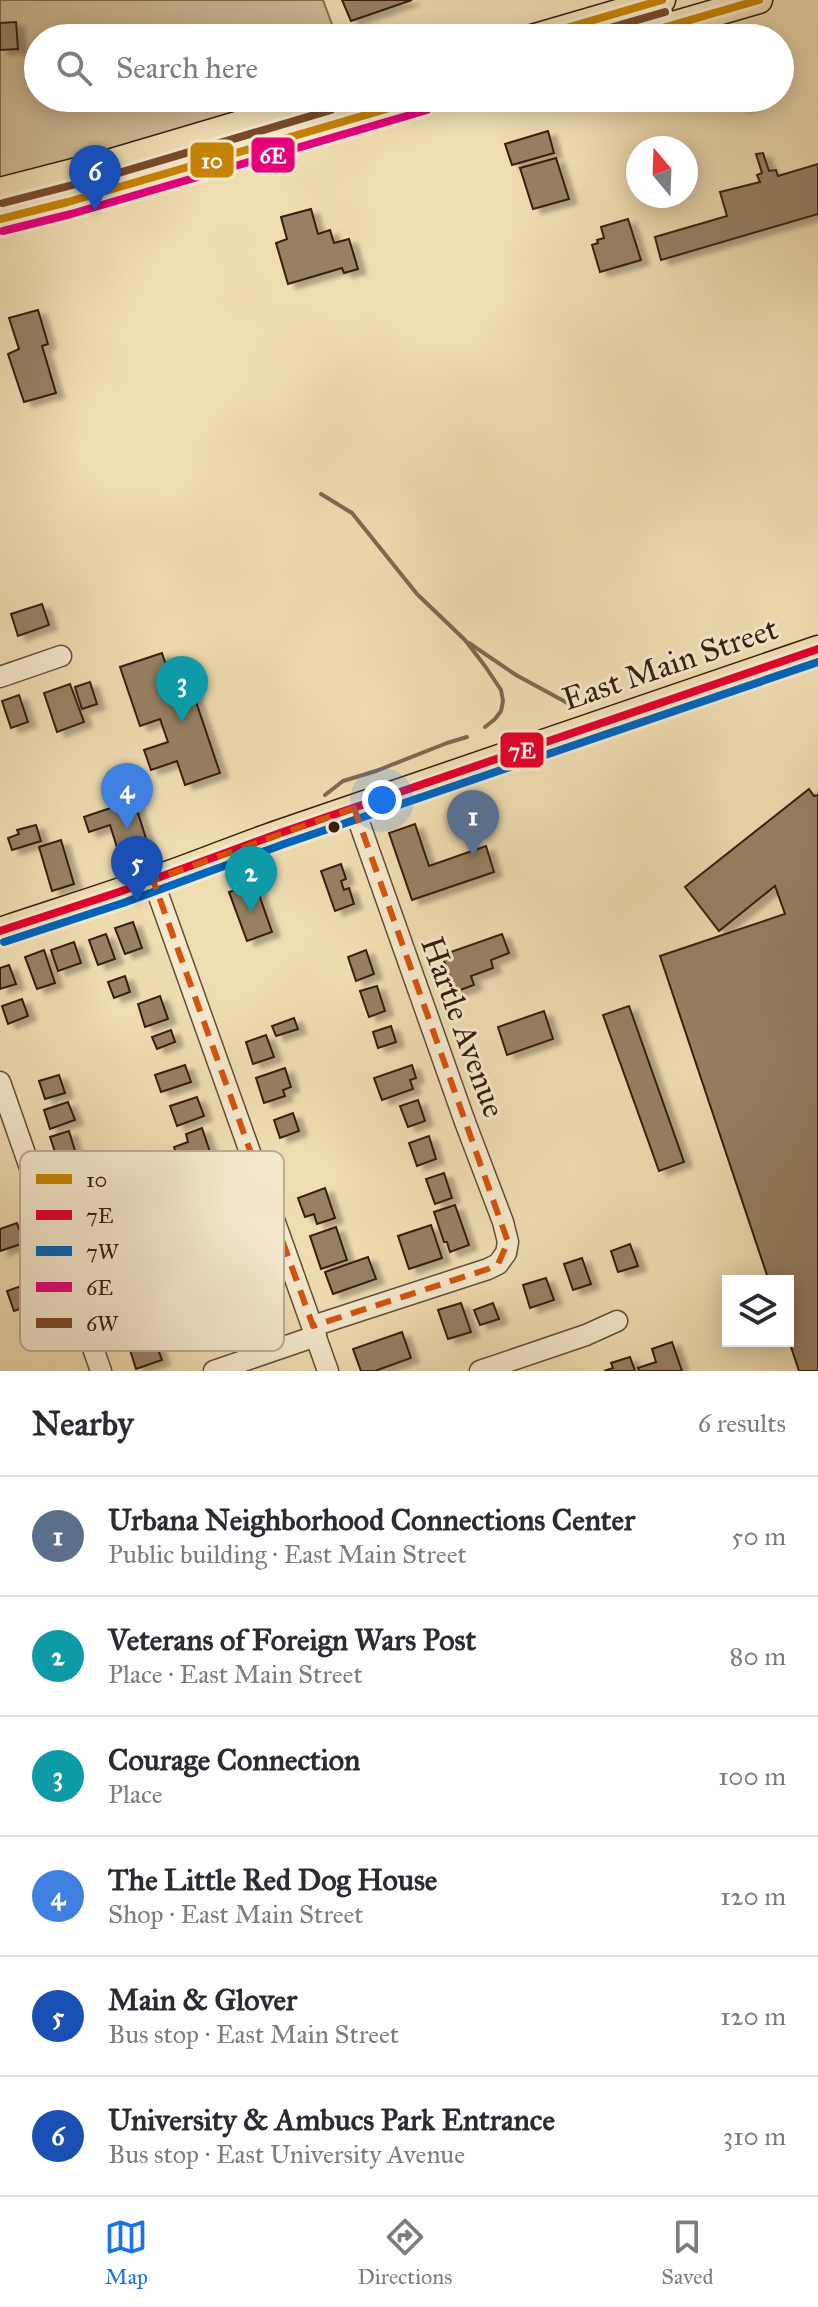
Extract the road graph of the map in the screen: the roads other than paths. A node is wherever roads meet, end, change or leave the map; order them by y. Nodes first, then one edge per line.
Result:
1 (662, 0) edge
2 (759, 0) edge
3 (620, 22) edge
4 (281, 112) edge
5 (376, 112) edge
6 (0, 191) edge
7 (0, 219) edge
8 (818, 649) edge
9 (61, 656) dead end
10 (0, 677) edge
11 (354, 808) junction
12 (153, 880) junction
13 (0, 931) edge
14 (0, 1082) edge
15 (24, 1151) edge
16 (250, 1151) edge
17 (284, 1247) edge
18 (617, 1321) dead end
19 (314, 1331) junction
20 (284, 1343) edge
21 (94, 1351) edge
22 (264, 1351) edge
23 (101, 1371) edge
24 (214, 1371) edge
25 (328, 1371) edge
26 (480, 1371) edge

1 - 3 main road
2 - 3 main road
4 - 6 main road
5 - 7 main road
8 - 11 main road, East Main Street
9 - 10 street
11 - 12 main road, East Main Street
11 - 19 street, Hartle Avenue
12 - 13 main road, East Main Street
12 - 16 street
14 - 15 street
17 - 19 street
18 - 26 street
19 - 20 street
19 - 25 street
21 - 23 street
22 - 24 street

